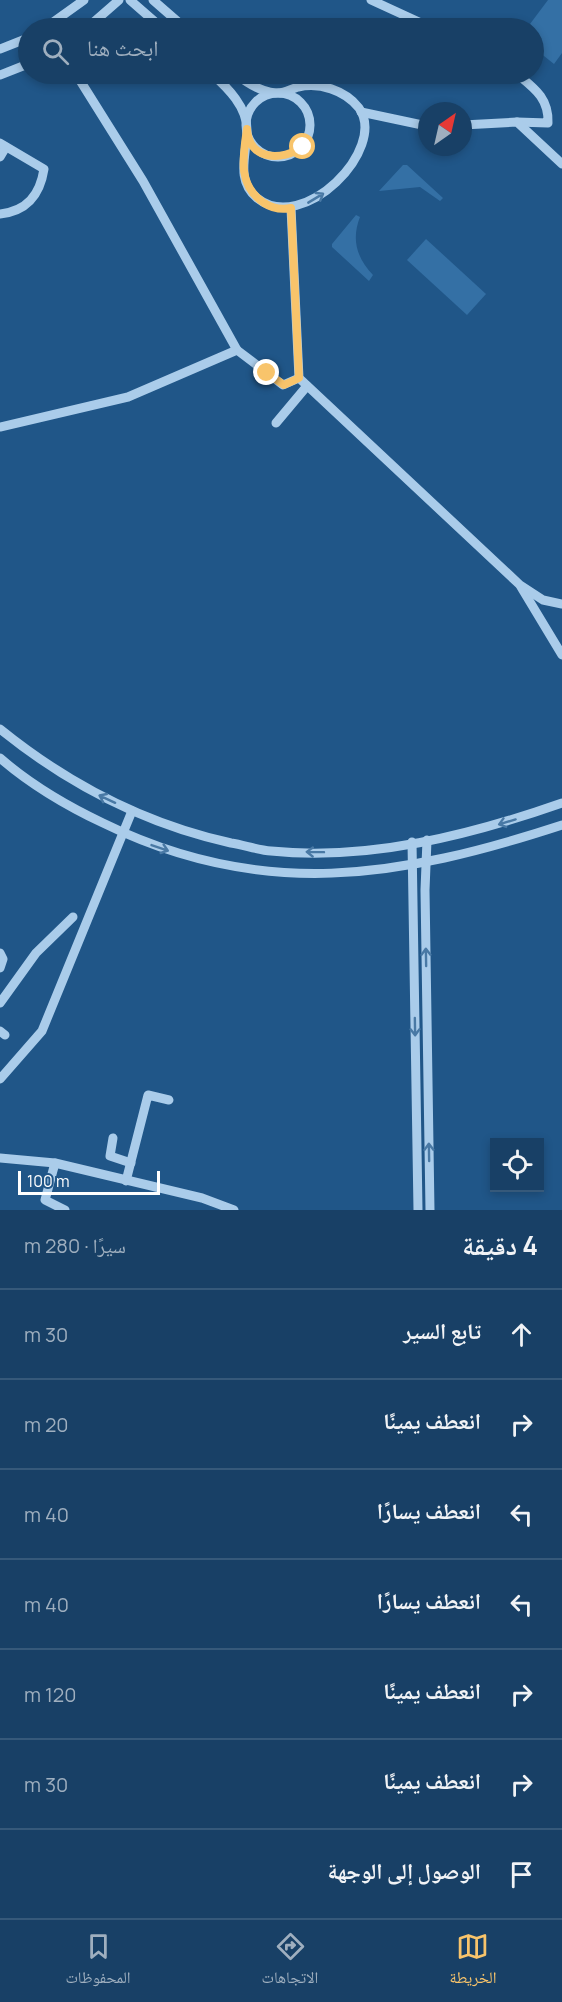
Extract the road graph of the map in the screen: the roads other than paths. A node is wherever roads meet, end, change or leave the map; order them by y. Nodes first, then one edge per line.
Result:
1 (84, 0) edge
2 (120, 0) edge
3 (130, 0) edge
4 (153, 0) edge
5 (371, 0) edge
6 (59, 18) edge
7 (99, 18) edge
8 (151, 18) edge
9 (174, 18) edge
10 (410, 18) edge
11 (18, 42) edge
12 (0, 49) edge
13 (18, 68) edge
14 (0, 75) edge
15 (82, 84) edge
16 (222, 84) edge
17 (248, 84) edge
18 (529, 84) edge
19 (277, 94) junction
20 (361, 112) junction
21 (517, 122) junction
22 (418, 124) edge
23 (472, 124) edge
24 (247, 129) junction
25 (3, 145) edge
26 (0, 157) edge
27 (562, 164) edge
28 (291, 208) junction
29 (0, 214) edge
30 (237, 350) junction
31 (299, 378) junction
32 (307, 386) junction
33 (276, 423) dead end
34 (0, 427) edge
35 (520, 585) junction
36 (562, 604) edge
37 (562, 655) edge
38 (0, 729) edge
39 (0, 758) edge
40 (562, 803) edge
41 (132, 811) junction
42 (562, 825) edge
43 (123, 833) junction
44 (427, 840) junction
45 (412, 842) junction
46 (426, 861) junction
47 (413, 864) junction
48 (72, 917) dead end
49 (0, 953) edge
50 (0, 968) edge
51 (0, 1003) edge
52 (0, 1078) edge
53 (169, 1100) dead end
54 (113, 1138) dead end
55 (0, 1158) edge
56 (55, 1163) junction
57 (130, 1163) junction
58 (126, 1181) junction
59 (45, 1200) junction
60 (42, 1210) edge
61 (65, 1210) edge
62 (234, 1210) edge
63 (418, 1210) edge
64 (430, 1210) edge

1 - 6 street
2 - 7 street
3 - 8 street
4 - 9 street
5 - 10 street
11 - 12 street
13 - 14 street
15 - 30 street
16 - 24 street
17 - 19 street
18 - 21 street
19 - 20 street
19 - 24 street
19 - 24 street
20 - 22 street
28 -> 20 street
21 - 23 street
21 - 27 street
24 - 28 street
25 - 26 street
25 - 29 street
28 - 31 street
30 - 31 street
30 - 34 street
31 - 32 street
32 - 33 street
32 - 35 street
35 - 36 street
35 - 37 street
41 -> 38 street
39 - 43 street
40 -> 44 street
41 - 43 street
45 -> 41 street
42 - 46 street
43 -> 47 street
43 - 52 street
44 - 45 street
44 - 46 street
45 - 47 street
46 - 47 street
64 -> 46 street
47 -> 63 street
48 - 51 street
49 - 50 street
53 - 57 street
54 - 57 street
55 - 56 street
56 - 58 street
56 - 59 street
57 - 58 street
58 - 62 street
59 - 60 street
59 - 61 street

